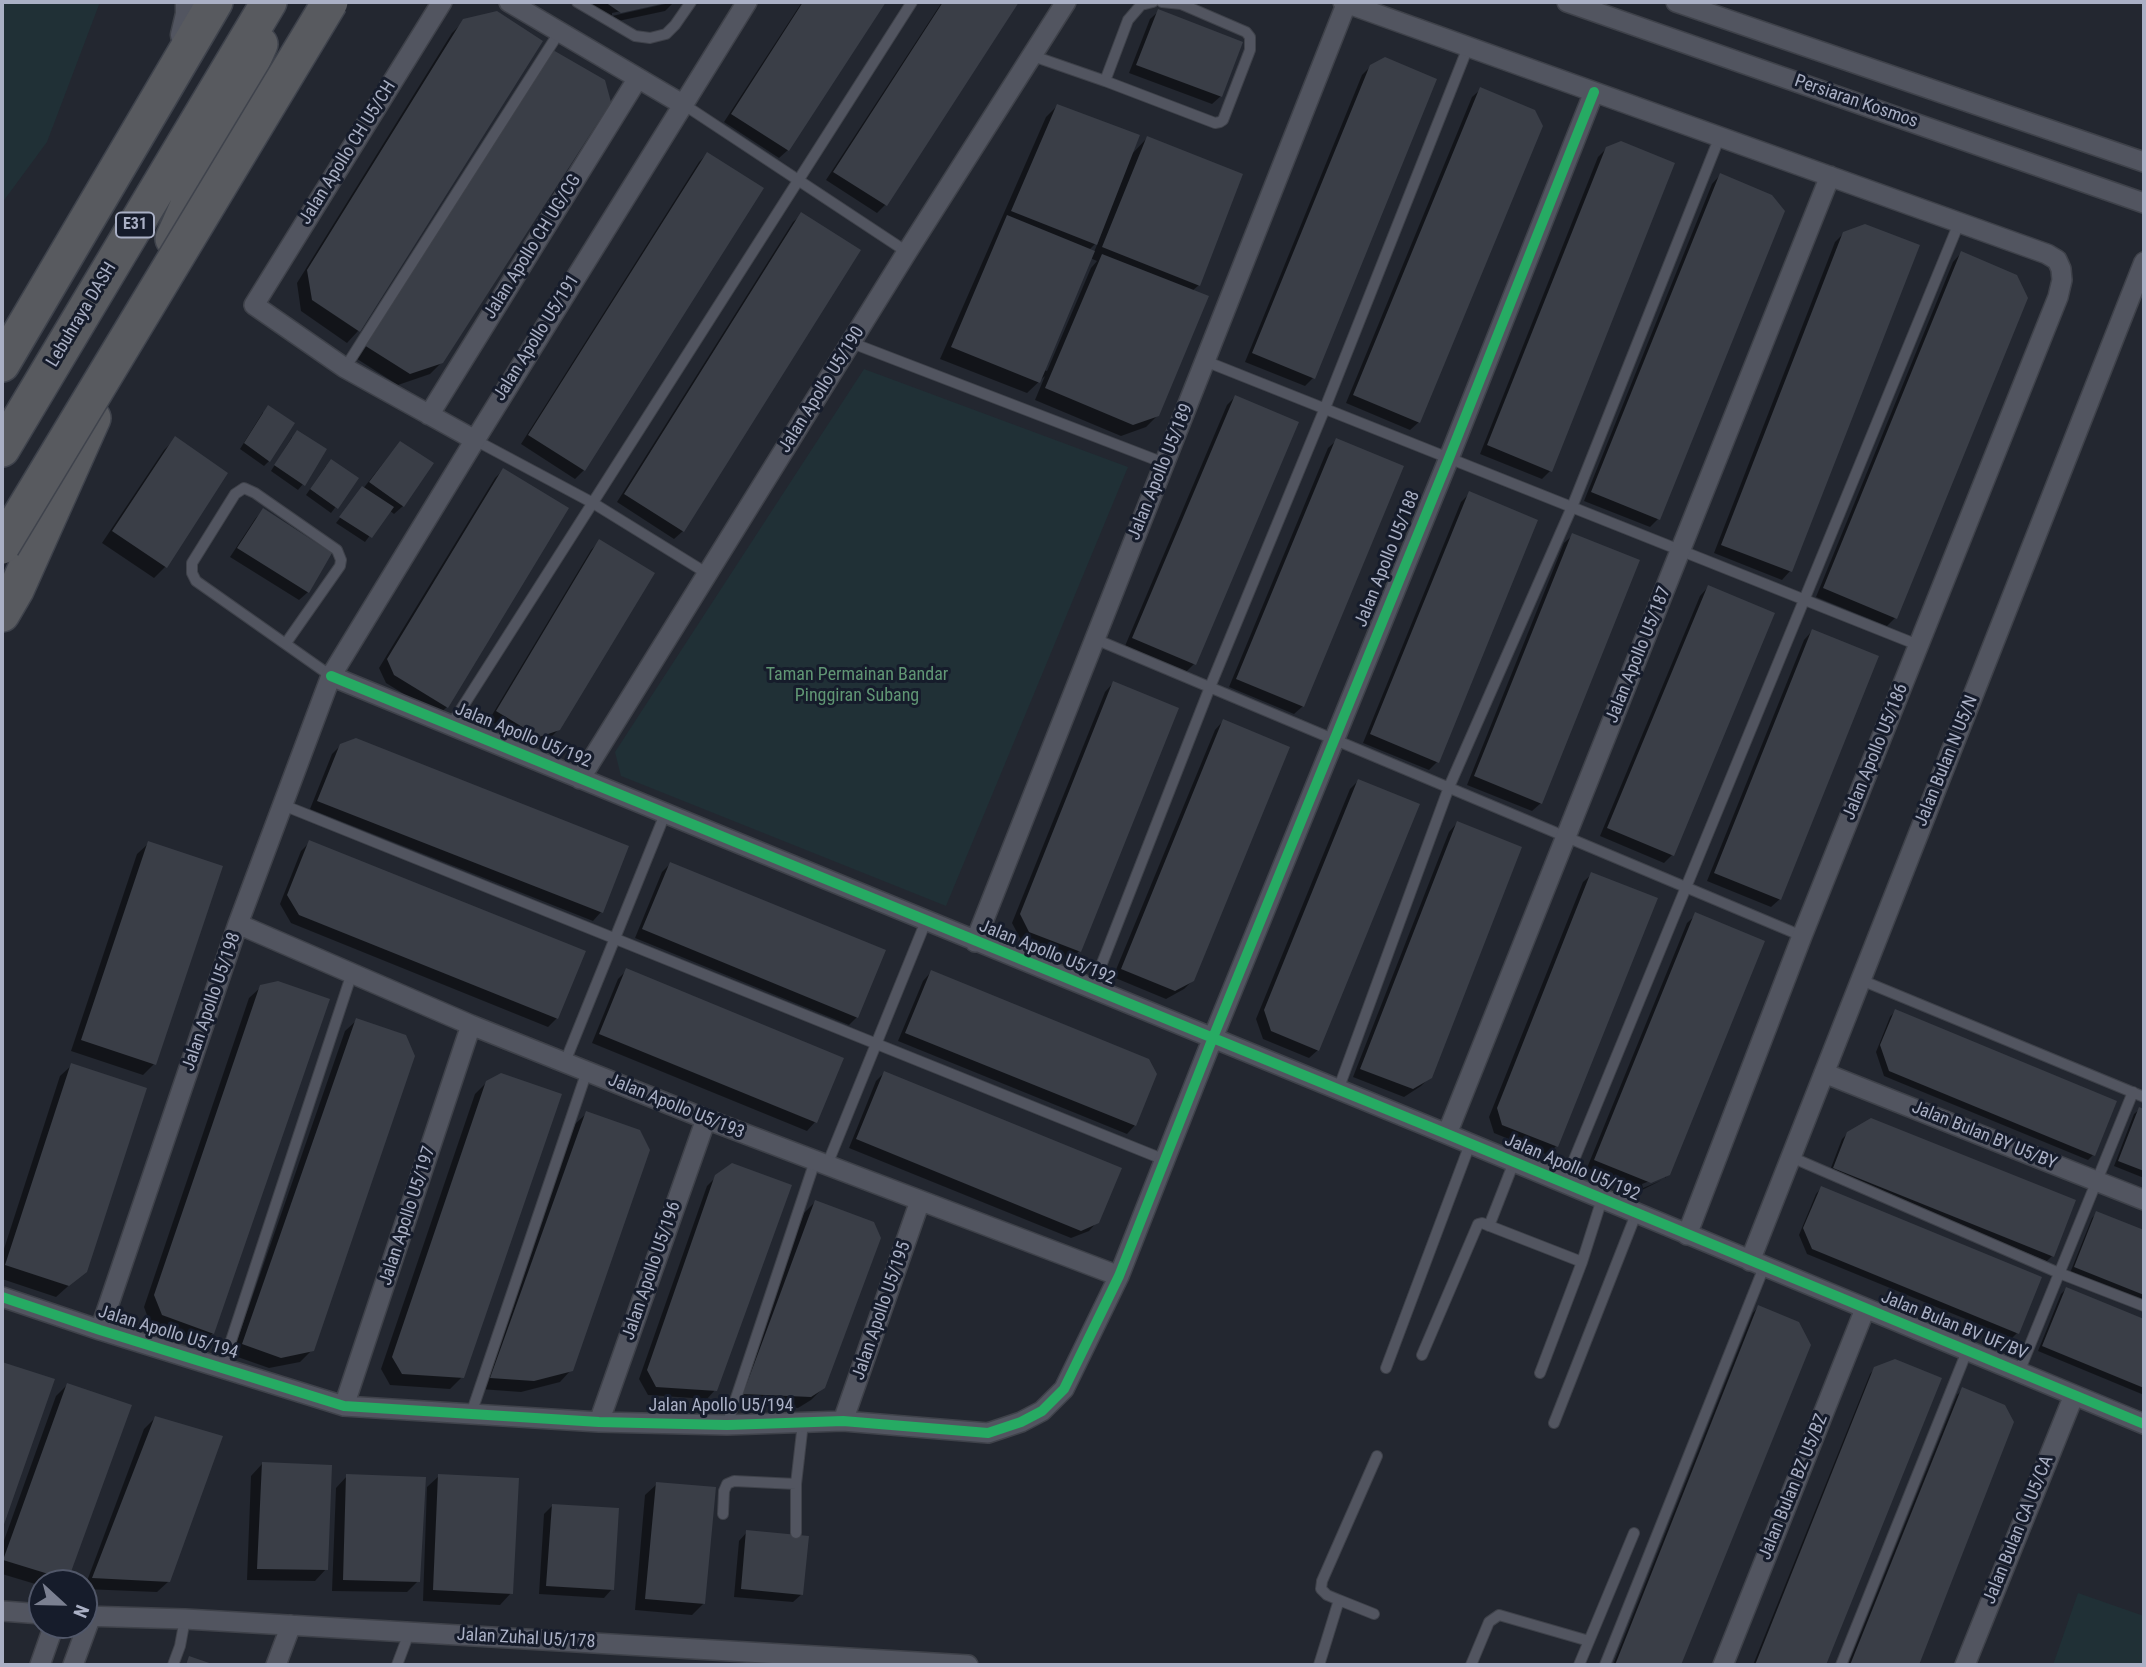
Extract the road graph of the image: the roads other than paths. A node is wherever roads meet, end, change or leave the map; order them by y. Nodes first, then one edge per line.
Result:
1 (188, 2) edge
2 (215, 2) edge
3 (269, 2) edge
4 (330, 2) edge
5 (442, 2) edge
6 (509, 2) edge
7 (577, 2) edge
8 (691, 2) edge
9 (747, 2) edge
10 (912, 2) edge
11 (1066, 2) edge
12 (1153, 2) edge
13 (1162, 2) edge
14 (1346, 2) edge
15 (1567, 2) edge
16 (1676, 2) edge
17 (559, 31) junction
18 (183, 34) dead end
19 (260, 44) dead end
20 (1468, 47) junction
21 (1033, 57) junction
22 (638, 78) junction
23 (1105, 81) junction
24 (1594, 92) junction
25 (682, 104) junction
26 (1720, 136) junction
27 (2144, 162) edge
28 (1830, 176) junction
29 (797, 180) junction
30 (2144, 203) edge
31 (1959, 223) junction
32 (907, 252) junction
33 (2144, 262) edge
34 (852, 343) junction
35 (1205, 361) junction
36 (2, 364) edge
37 (345, 368) junction
38 (1325, 408) junction
39 (429, 415) junction
40 (475, 440) junction
41 (2, 449) edge
42 (1449, 458) junction
43 (1164, 463) junction
44 (593, 503) junction
45 (1572, 507) junction
46 (2, 546) edge
47 (1681, 551) junction
48 (708, 574) junction
49 (1803, 598) junction
50 (9, 602) edge
51 (1095, 639) junction
52 (286, 643) junction
53 (1919, 645) junction
54 (331, 677) junction
55 (1210, 687) junction
56 (451, 726) junction
57 (1333, 739) junction
58 (580, 779) junction
59 (1449, 787) junction
60 (283, 805) junction
61 (665, 814) junction
62 (1566, 836) junction
63 (1687, 886) junction
64 (926, 922) junction
65 (238, 924) junction
66 (1802, 936) junction
67 (617, 939) junction
68 (975, 942) junction
69 (352, 973) junction
70 (1861, 980) junction
71 (1091, 990) junction
72 (471, 1025) junction
73 (1212, 1040) junction
74 (877, 1044) junction
75 (565, 1062) junction
76 (587, 1071) junction
77 (1824, 1073) junction
78 (1338, 1090) junction
79 (2133, 1093) junction
80 (2144, 1097) edge
81 (706, 1119) junction
82 (1447, 1134) junction
83 (1470, 1144) junction
84 (1791, 1157) junction
85 (1165, 1160) junction
86 (1514, 1162) junction
87 (821, 1163) junction
88 (2097, 1181) junction
89 (1564, 1184) junction
90 (1602, 1199) junction
91 (2144, 1200) edge
92 (920, 1202) junction
93 (1636, 1214) junction
94 (1489, 1226) junction
95 (1687, 1235) junction
96 (1582, 1262) junction
97 (1757, 1264) junction
98 (2059, 1273) junction
99 (1119, 1276) junction
100 (2, 1297) edge
101 (2144, 1306) edge
102 (1865, 1309) junction
103 (100, 1330) junction
104 (1967, 1351) junction
105 (1422, 1355) dead end
106 (222, 1368) junction
107 (1386, 1368) dead end
108 (2019, 1372) junction
109 (1540, 1373) dead end
110 (2074, 1395) junction
111 (344, 1406) junction
112 (471, 1414) junction
113 (843, 1421) junction
114 (599, 1422) junction
115 (803, 1423) junction
116 (1554, 1423) dead end
117 (2144, 1424) edge
118 (727, 1425) junction
119 (1377, 1457) dead end
120 (796, 1484) junction
121 (723, 1514) dead end
122 (796, 1533) dead end
123 (1634, 1533) dead end
124 (1339, 1600) junction
125 (2, 1611) edge
126 (28, 1613) edge
127 (1374, 1614) dead end
128 (98, 1616) edge
129 (185, 1619) junction
130 (291, 1626) junction
131 (409, 1633) junction
132 (49, 1639) edge
133 (80, 1639) edge
134 (1589, 1641) junction
135 (939, 1664) edge
136 (40, 1665) edge
137 (73, 1665) edge
138 (173, 1665) edge
139 (276, 1665) edge
140 (397, 1665) edge
141 (968, 1665) edge
142 (1319, 1665) edge
143 (1471, 1665) edge
144 (1579, 1665) edge
145 (1605, 1665) edge
146 (1723, 1665) edge
147 (1841, 1665) edge
148 (1965, 1665) edge

1 - 18 street
2 - 36 highway, E31
3 - 41 highway, Lebuhraya DASH / E31
4 - 46 highway, bridge
5 - 37 street, Jalan Apollo CH U5/CH
6 - 17 street
7 - 8 lane
9 - 25 street, Jalan Apollo U5/191
10 - 29 lane
11 - 21 street, Jalan Apollo U5/190
12 - 23 lane
13 - 23 lane
14 - 20 street
14 - 35 street, Jalan Apollo U5/189
15 - 30 street, Persiaran Kosmos
16 - 27 street, Persiaran Kosmos
17 - 22 street
17 - 37 lane
19 - 50 highway
20 - 24 street
20 - 38 lane
21 - 23 lane
21 - 32 street, Jalan Apollo U5/190
22 - 25 street
22 - 39 street, Jalan Apollo CH UG/CG
24 - 26 street
24 - 42 street, Jalan Apollo U5/188
25 - 29 lane
25 - 40 street, Jalan Apollo U5/191
26 - 28 street
26 - 45 lane
28 - 31 street
28 - 47 street, Jalan Apollo U5/187
29 - 32 lane
29 - 44 lane
31 - 49 lane
31 - 53 street, Jalan Apollo U5/186
32 - 34 street, Jalan Apollo U5/190
33 - 70 street, Jalan Bulan N U5/N
34 - 43 lane
34 - 48 street, Jalan Apollo U5/190
35 - 38 lane
35 - 43 street, Jalan Apollo U5/189
37 - 39 street
38 - 42 lane
38 - 55 lane
39 - 40 street
40 - 44 lane
40 - 54 street, Jalan Apollo U5/191
42 - 45 lane
42 - 57 street, Jalan Apollo U5/188
43 - 51 street, Jalan Apollo U5/189
44 - 48 lane
44 - 56 lane
45 - 47 lane
45 - 59 lane
47 - 49 lane
47 - 62 street, Jalan Apollo U5/187
48 - 58 street, Jalan Apollo U5/190
49 - 53 lane
49 - 63 lane
51 - 55 lane
51 - 68 street, Jalan Apollo U5/189
52 - 52 lane
52 - 54 lane
53 - 66 street, Jalan Apollo U5/186
54 - 56 street, Jalan Apollo U5/192
54 - 60 street, Jalan Apollo U5/198
55 - 57 lane
55 - 71 lane
56 - 58 street, Jalan Apollo U5/192
57 - 59 lane
57 - 73 street, Jalan Apollo U5/188
58 - 61 street, Jalan Apollo U5/192
59 - 62 lane
59 - 78 lane
60 - 65 street, Jalan Apollo U5/198
60 - 67 lane
61 - 64 street, Jalan Apollo U5/192
61 - 67 lane
62 - 63 lane
62 - 82 street, Jalan Apollo U5/187
63 - 66 lane
63 - 89 lane
64 - 68 street, Jalan Apollo U5/192
64 - 74 lane
65 - 69 street, Jalan Apollo U5/193
65 - 103 street, Jalan Apollo U5/198
66 - 95 street, Jalan Apollo U5/186
67 - 74 lane
67 - 75 lane
68 - 71 street, Jalan Apollo U5/192
69 - 72 street, Jalan Apollo U5/193
69 - 106 lane
70 - 77 street, Jalan Bulan N U5/N
70 - 79 lane
71 - 73 street, Jalan Apollo U5/192
72 - 75 street, Jalan Apollo U5/193
72 - 111 street, Jalan Apollo U5/197
73 - 78 street, Jalan Apollo U5/192
73 - 85 street, Jalan Apollo U5/194
74 - 85 lane
74 - 87 lane
75 - 76 street, Jalan Apollo U5/193
76 - 81 street, Jalan Apollo U5/193
76 - 112 lane
77 - 84 street, Jalan Bulan N U5/N
77 - 88 street, Jalan Bulan BY U5/BY
78 - 82 street, Jalan Apollo U5/192
79 - 80 lane
79 - 88 lane
81 - 87 street, Jalan Apollo U5/193
81 - 114 street, Jalan Apollo U5/196
82 - 83 street, Jalan Apollo U5/192
83 - 86 street, Jalan Apollo U5/192
83 - 107 lane
84 - 97 street, Jalan Bulan N U5/N
84 - 98 lane
85 - 99 street, Jalan Apollo U5/194
86 - 89 street, Jalan Apollo U5/192
86 - 94 lane
87 - 92 street, Jalan Apollo U5/193
87 - 118 lane
88 - 91 street, Jalan Bulan BY U5/BY
88 - 98 lane
89 - 90 street, Jalan Apollo U5/192
90 - 93 street, Jalan Apollo U5/192
90 - 96 lane
92 - 99 street, Jalan Apollo U5/193
92 - 113 street, Jalan Apollo U5/195
93 - 95 street, Jalan Apollo U5/192
93 - 116 lane
94 - 96 lane
94 - 105 lane
95 - 97 street, Jalan Apollo U5/192
96 - 109 lane
97 - 102 street, Jalan Bulan BV UF/BV
97 - 145 lane
98 - 101 lane
98 - 108 lane
99 - 113 street, Jalan Apollo U5/194
100 - 103 street, Jalan Apollo U5/194
102 - 104 street, Jalan Bulan BV UF/BV
102 - 146 street, Jalan Bulan BZ U5/BZ
103 - 106 street, Jalan Apollo U5/194
104 - 108 street, Jalan Bulan BV UF/BV
104 - 147 lane
106 - 111 street, Jalan Apollo U5/194
108 - 110 street, Jalan Bulan BV UF/BV
110 - 117 street, Jalan Bulan BV UF/BV
110 - 148 street, Jalan Bulan CA U5/CA
111 - 112 street, Jalan Apollo U5/194
112 - 114 street, Jalan Apollo U5/194
113 - 115 street, Jalan Apollo U5/194
114 - 118 street, Jalan Apollo U5/194
115 - 118 street, Jalan Apollo U5/194
115 - 120 lane
119 - 124 lane
120 - 121 lane
120 - 122 lane
123 - 134 lane
124 - 127 lane
124 - 142 lane
125 - 126 street
128 - 129 street, Jalan Zuhal U5/178
129 - 130 street, Jalan Zuhal U5/178
129 - 138 lane
130 - 131 street, Jalan Zuhal U5/178
130 - 139 street
131 - 135 street, Jalan Zuhal U5/178
131 - 140 lane
132 - 136 street
133 - 137 street
134 - 143 lane
134 - 144 lane
135 - 141 street, Jalan Zuhal U5/178

